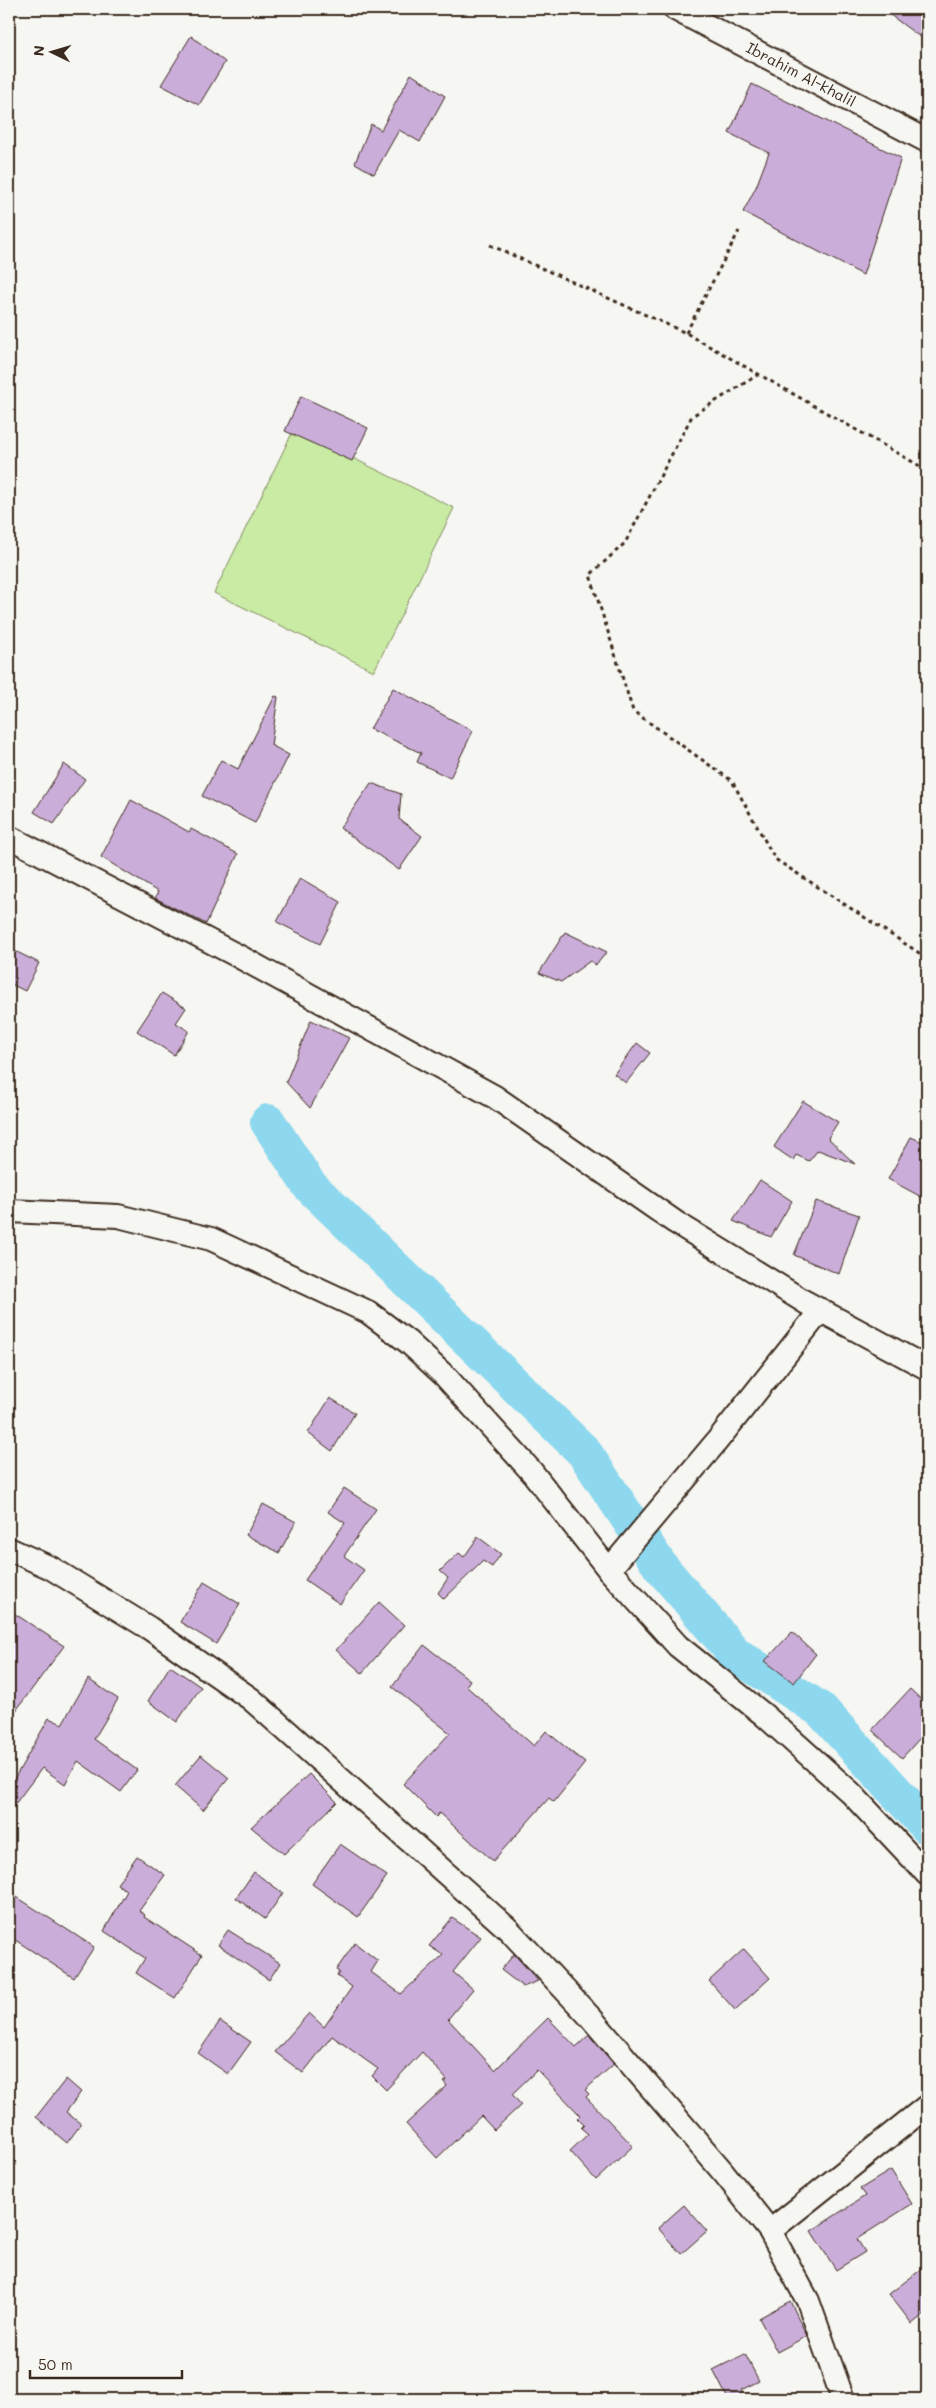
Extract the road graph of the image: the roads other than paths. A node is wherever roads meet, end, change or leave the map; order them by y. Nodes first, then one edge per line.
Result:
1 (675, 9) edge
2 (927, 141) edge
3 (9, 837) edge
4 (9, 1211) edge
5 (821, 1310) junction
6 (927, 1368) edge
7 (9, 1549) edge
8 (609, 1570) junction
9 (927, 1874) edge
10 (927, 2106) edge
11 (770, 2231) junction
12 (843, 2399) edge

1 - 2 street, Ibrahim Al-khalil
3 - 5 street
4 - 8 street
5 - 6 street
5 - 8 street
7 - 11 street
8 - 9 street
10 - 11 street
11 - 12 street

